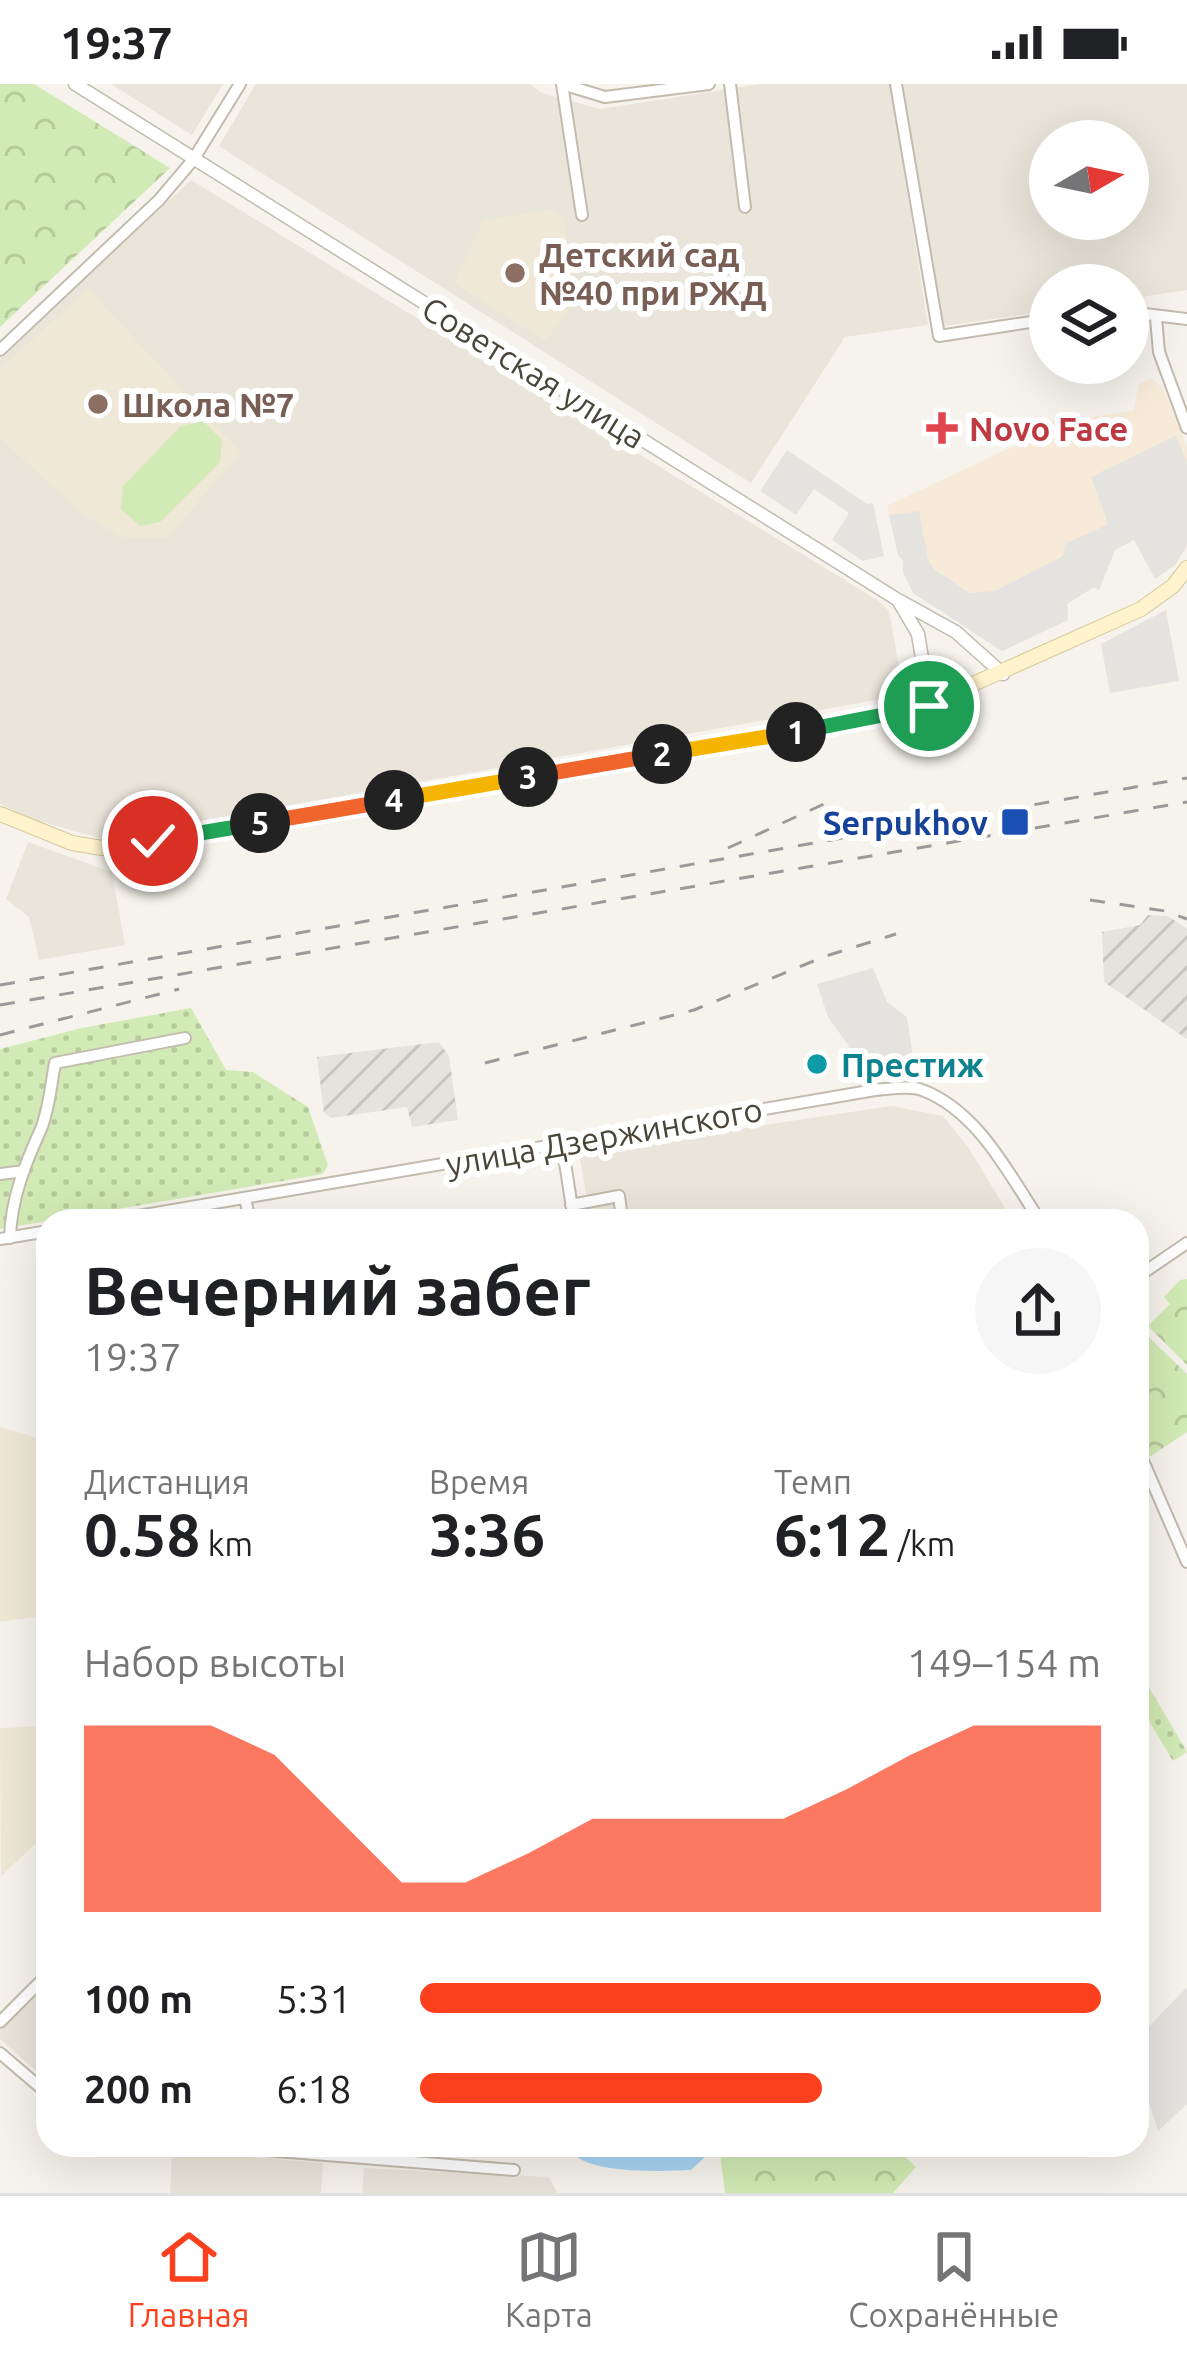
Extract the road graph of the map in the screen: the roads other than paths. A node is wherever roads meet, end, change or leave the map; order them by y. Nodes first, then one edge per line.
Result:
1 (75, 84) edge
2 (240, 84) edge
3 (562, 84) edge
4 (709, 84) edge
5 (730, 84) edge
6 (896, 84) edge
7 (193, 160) junction
8 (745, 206) dead end
9 (582, 215) dead end
10 (1149, 316) edge
11 (1156, 318) junction
12 (1187, 319) edge
13 (1029, 322) edge
14 (0, 350) edge
15 (1187, 428) edge
16 (1186, 570) edge
17 (898, 600) junction
18 (956, 632) junction
19 (919, 648) junction
20 (1003, 674) junction
21 (929, 706) junction
22 (0, 814) edge
23 (185, 1038) dead end
24 (562, 1143) junction
25 (24, 1171) junction
26 (0, 1174) edge
27 (245, 1198) junction
28 (572, 1204) junction
29 (180, 1209) edge
30 (247, 1209) edge
31 (573, 1209) edge
32 (621, 1209) edge
33 (1032, 1209) edge
34 (36, 1234) edge
35 (5, 1239) edge
36 (1187, 1243) edge
37 (1149, 1268) edge
38 (1149, 1475) edge
39 (1187, 1562) edge
40 (36, 1987) edge
41 (0, 2022) edge
42 (0, 2054) edge
43 (36, 2084) edge
44 (351, 2157) edge
45 (514, 2170) dead end

1 - 7 street, Советская улица
2 - 7 street
3 - 4 street
3 - 9 street
5 - 8 street
6 - 13 street
7 - 14 street
7 - 17 street, Советская улица
10 - 11 street
11 - 12 street
11 - 15 street
16 - 20 main road
17 - 18 street, Советская улица
17 - 19 street
18 - 19 street
18 - 20 street, Советская улица
19 - 21 street
20 - 21 main road
21 - 22 main road
23 - 25 street
24 - 27 street, улица Дзержинского
24 - 28 street
24 - 33 street, улица Дзержинского
25 - 26 street
25 - 35 street
27 - 29 street, улица Дзержинского
27 - 30 street
28 - 31 street
28 - 32 street
34 - 35 street
36 - 37 street
38 - 39 street
40 - 41 street
42 - 43 street
44 - 45 street

